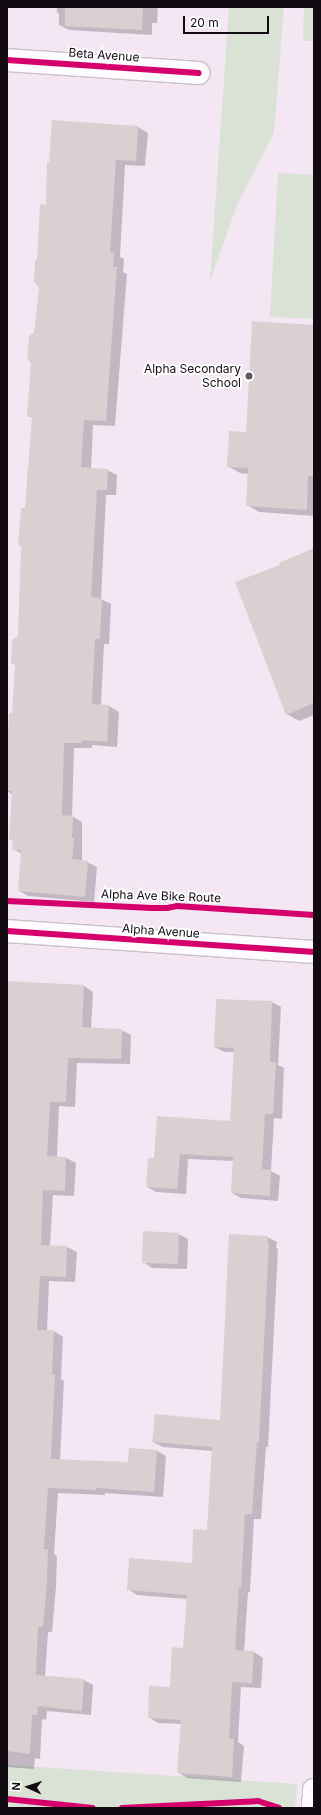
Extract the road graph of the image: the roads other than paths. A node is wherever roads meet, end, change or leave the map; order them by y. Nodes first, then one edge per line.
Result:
1 (7, 60) edge
2 (199, 73) dead end
3 (7, 931) edge
4 (314, 952) edge
5 (314, 1790) edge
6 (313, 1808) edge

1 - 2 street, Beta Avenue
3 - 4 street, Alpha Avenue
5 - 6 street

